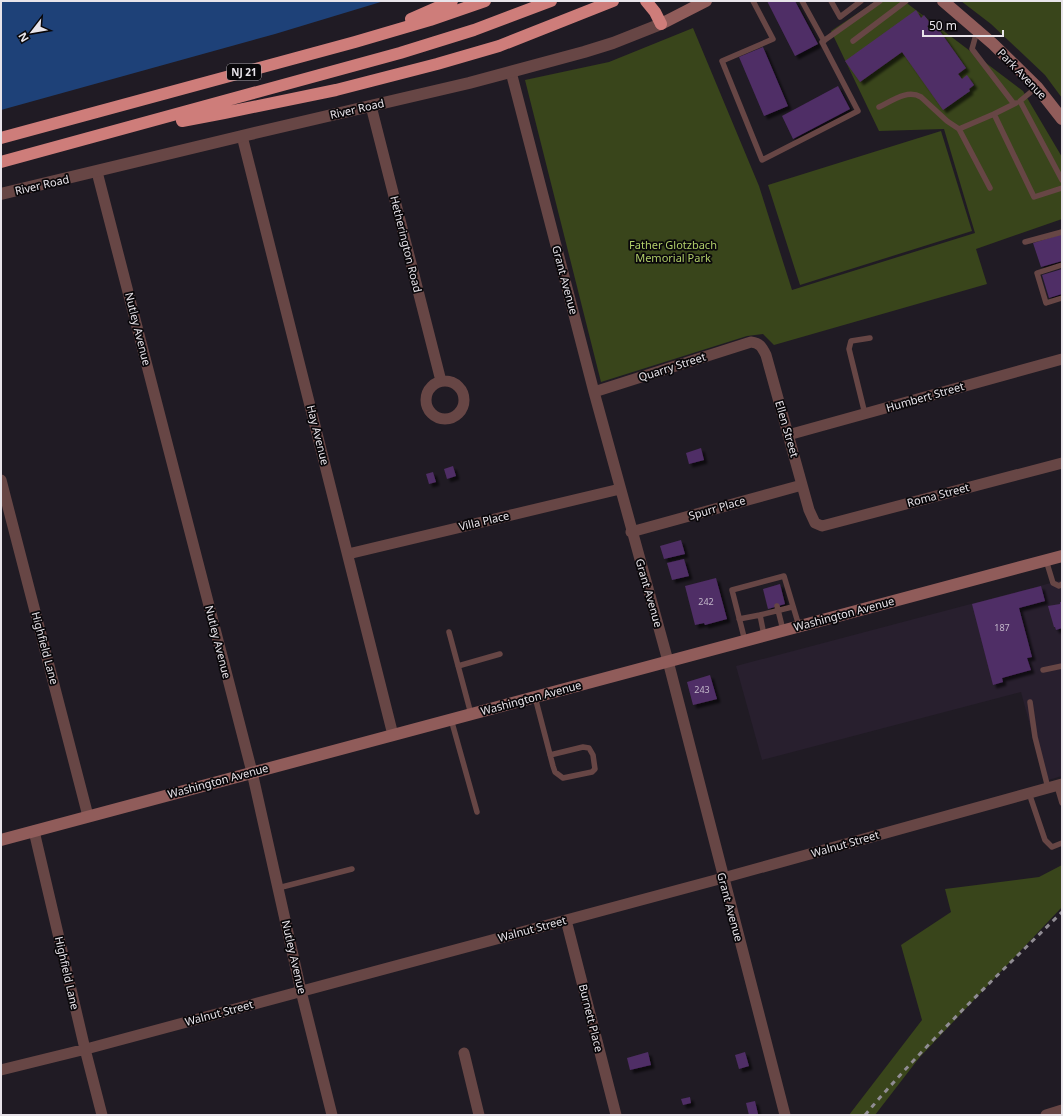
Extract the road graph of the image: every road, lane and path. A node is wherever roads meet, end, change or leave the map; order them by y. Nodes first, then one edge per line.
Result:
1 (452, 1) edge
2 (485, 1) edge
3 (551, 1) edge
4 (613, 1) edge
5 (646, 1) edge
6 (706, 1) edge
7 (753, 1) edge
8 (802, 1) edge
9 (831, 1) edge
10 (861, 1) edge
11 (880, 1) edge
12 (906, 1) edge
13 (943, 1) edge
14 (661, 24) junction
15 (977, 31) junction
16 (824, 41) junction
17 (853, 41) dead end
18 (355, 42) junction
19 (511, 72) junction
20 (1037, 87) junction
21 (1020, 101) junction
22 (1014, 104) junction
23 (371, 106) junction
24 (879, 107) dead end
25 (994, 114) junction
26 (1062, 119) edge
27 (959, 129) junction
28 (100, 136) junction
29 (242, 136) junction
30 (1, 138) edge
31 (1, 162) edge
32 (97, 172) junction
33 (1062, 180) edge
34 (990, 188) dead end
35 (1062, 188) edge
36 (1, 194) edge
37 (1062, 232) edge
38 (1025, 242) dead end
39 (1062, 265) edge
40 (1062, 298) edge
41 (870, 338) dead end
42 (751, 342) joint
43 (1062, 359) edge
44 (441, 381) dead end
45 (594, 392) junction
46 (865, 414) junction
47 (788, 435) junction
48 (1062, 463) edge
49 (1, 480) edge
50 (802, 485) junction
51 (620, 489) junction
52 (815, 523) joint
53 (631, 532) junction
54 (348, 554) junction
55 (1062, 556) edge
56 (1046, 560) junction
57 (1062, 584) edge
58 (792, 607) junction
59 (778, 609) junction
60 (760, 615) junction
61 (739, 619) junction
62 (799, 626) junction
63 (783, 630) junction
64 (449, 632) dead end
65 (764, 636) junction
66 (745, 641) junction
67 (500, 654) dead end
68 (668, 661) junction
69 (458, 666) junction
70 (1062, 666) edge
71 (1042, 670) dead end
72 (534, 697) junction
73 (1030, 702) dead end
74 (471, 714) junction
75 (451, 719) junction
76 (394, 734) junction
77 (550, 755) junction
78 (252, 772) junction
79 (1056, 786) edge
80 (1029, 793) junction
81 (1062, 803) edge
82 (477, 812) dead end
83 (88, 816) junction
84 (34, 831) junction
85 (1, 840) edge
86 (1062, 843) edge
87 (352, 869) dead end
88 (723, 878) junction
89 (278, 888) junction
90 (566, 920) junction
91 (301, 991) junction
92 (85, 1049) junction
93 (464, 1053) dead end
94 (1, 1070) edge
95 (1062, 1110) edge
96 (102, 1115) edge
97 (332, 1115) edge
98 (479, 1115) edge
99 (616, 1115) edge
100 (785, 1115) edge
101 (1046, 1115) edge

1 - 18 highway
2 - 18 highway, NJ 21
3 - 28 highway, NJ 21
4 - 28 highway
5 - 14 highway
6 - 14 main road, River Road
7 - 16 lane
8 - 16 lane
9 - 10 lane
11 - 16 lane
12 - 17 lane
13 - 15 main road, Park Avenue
14 - 19 street, River Road
15 - 20 main road, Park Avenue
15 - 22 lane
18 - 30 highway, NJ 21
19 - 23 street, River Road
19 - 45 street, Grant Avenue
20 - 21 lane
20 - 26 main road, Park Avenue
21 - 22 lane
21 - 33 lane
22 - 25 lane
23 - 29 street, River Road
23 - 44 street, Hetherington Road
24 - 27 lane
25 - 27 lane
25 - 35 lane
27 - 34 lane
28 - 31 highway, NJ 21
29 - 32 street, River Road
29 - 54 street, Hay Avenue
32 - 36 street, River Road
32 - 78 street, Nutley Avenue
37 - 38 lane
39 - 40 lane
41 - 46 lane
42 - 45 street, Quarry Street
42 - 47 street, Ellen Street
43 - 46 street, Humbert Street
45 - 51 street, Grant Avenue
46 - 47 street, Humbert Street
47 - 50 street, Ellen Street
48 - 52 street, Roma Street
49 - 83 street, Highfield Lane
50 - 52 street, Ellen Street
50 - 53 street, Spurr Place
51 - 53 street, Grant Avenue
51 - 54 street, Villa Place
53 - 68 street, Grant Avenue
54 - 76 street, Hay Avenue
55 - 56 main road, Washington Avenue
56 - 57 lane
56 - 62 main road, Washington Avenue
58 - 59 lane
58 - 61 lane
58 - 62 lane
59 - 60 lane
59 - 63 lane
60 - 61 lane
60 - 65 lane
61 - 66 lane
62 - 63 main road, Washington Avenue
63 - 65 main road, Washington Avenue
64 - 69 lane
65 - 66 main road, Washington Avenue
66 - 68 main road, Washington Avenue
67 - 69 lane
68 - 72 main road, Washington Avenue
68 - 88 street, Grant Avenue
69 - 74 lane
70 - 71 lane
72 - 74 main road, Washington Avenue
72 - 77 lane
73 - 79 lane
74 - 75 main road, Washington Avenue
75 - 76 main road, Washington Avenue
75 - 82 lane
76 - 78 main road, Washington Avenue
77 - 77 lane
78 - 83 main road, Washington Avenue
78 - 89 street, Nutley Avenue
79 - 80 street, Walnut Street
79 - 81 lane
80 - 86 lane
80 - 88 street, Walnut Street
83 - 84 main road, Washington Avenue
84 - 85 main road, Washington Avenue
84 - 92 street, Highfield Lane
87 - 89 lane
88 - 90 street, Walnut Street
88 - 100 street, Grant Avenue
89 - 91 street, Nutley Avenue
90 - 91 street, Walnut Street
90 - 99 street, Burnett Place
91 - 92 street, Walnut Street
91 - 97 street, Nutley Avenue
92 - 94 street, Walnut Street
92 - 96 street, Highfield Lane
93 - 98 street
95 - 101 street

